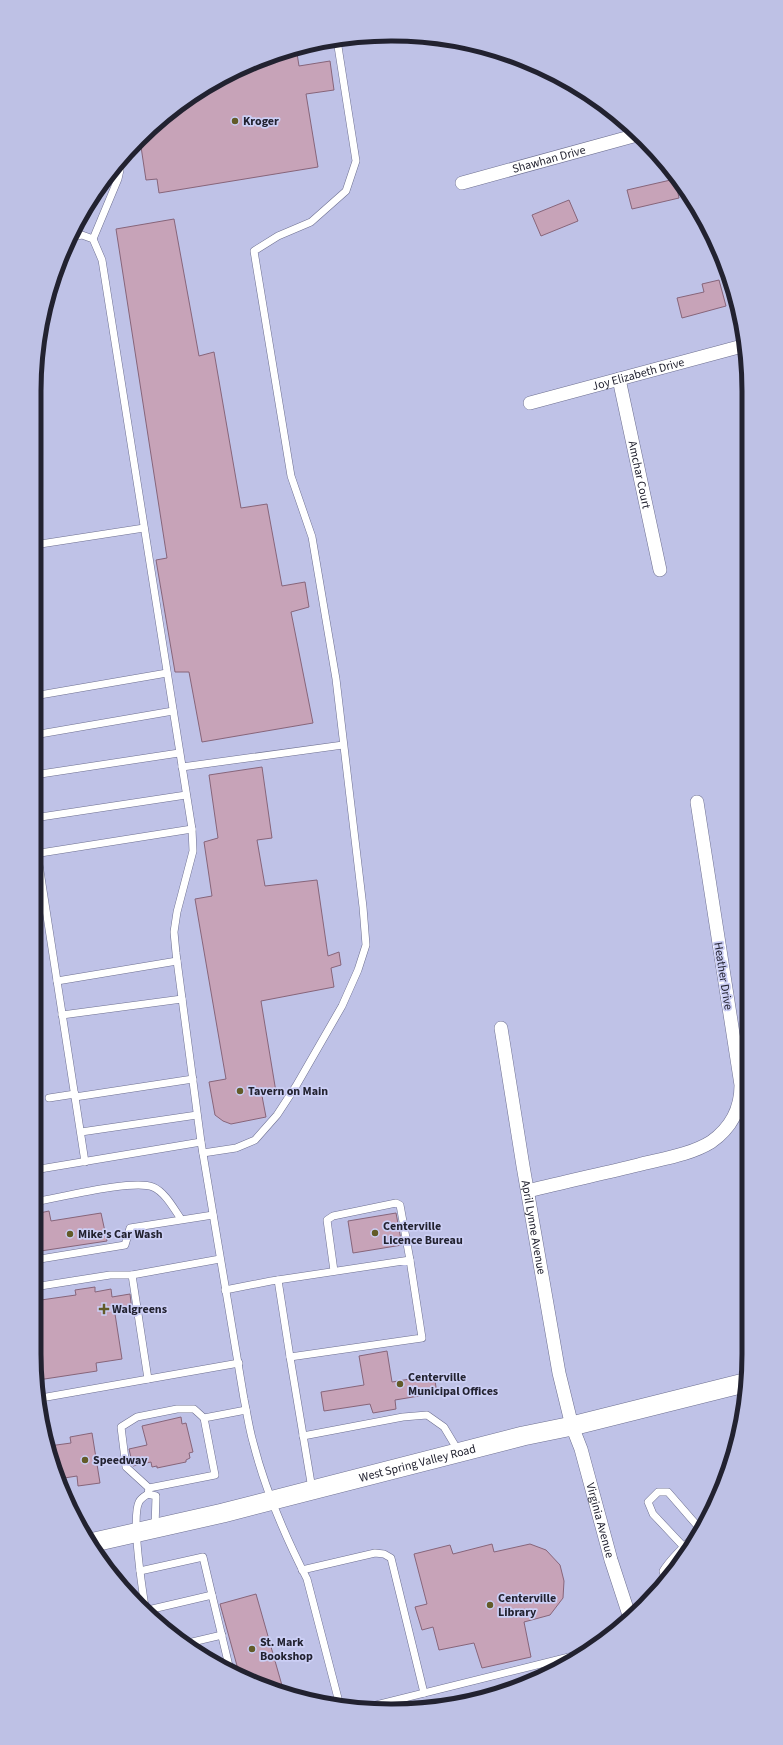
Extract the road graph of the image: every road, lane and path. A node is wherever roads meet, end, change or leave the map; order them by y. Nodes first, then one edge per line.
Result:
1 (338, 45) edge
2 (630, 135) edge
3 (120, 170) edge
4 (462, 183) dead end
5 (77, 236) edge
6 (93, 239) junction
7 (739, 347) edge
8 (620, 379) junction
9 (530, 403) dead end
10 (144, 528) junction
11 (41, 544) edge
12 (660, 570) dead end
13 (167, 673) junction
14 (41, 695) edge
15 (173, 711) junction
16 (41, 734) edge
17 (343, 745) junction
18 (179, 753) junction
19 (182, 767) junction
20 (41, 775) edge
21 (186, 795) junction
22 (697, 802) dead end
23 (41, 817) edge
24 (192, 829) junction
25 (41, 853) edge
26 (41, 884) edge
27 (177, 961) junction
28 (57, 980) junction
29 (182, 999) junction
30 (62, 1015) junction
31 (501, 1028) dead end
32 (193, 1079) junction
33 (75, 1095) junction
34 (49, 1098) dead end
35 (198, 1115) junction
36 (81, 1132) junction
37 (201, 1142) junction
38 (203, 1153) junction
39 (85, 1162) junction
40 (41, 1169) edge
41 (528, 1191) junction
42 (41, 1201) edge
43 (213, 1215) junction
44 (181, 1219) junction
45 (220, 1258) junction
46 (41, 1259) edge
47 (410, 1260) junction
48 (334, 1271) junction
49 (132, 1275) junction
50 (278, 1280) junction
51 (41, 1286) edge
52 (226, 1290) junction
53 (290, 1356) junction
54 (239, 1363) junction
55 (148, 1379) junction
56 (740, 1384) edge
57 (44, 1397) edge
58 (246, 1410) junction
59 (204, 1418) junction
60 (572, 1426) junction
61 (303, 1436) junction
62 (459, 1452) junction
63 (312, 1489) junction
64 (149, 1491) junction
65 (272, 1500) junction
66 (697, 1525) edge
67 (155, 1528) junction
68 (136, 1532) junction
69 (96, 1542) edge
70 (684, 1547) edge
71 (679, 1554) edge
72 (302, 1570) junction
73 (140, 1571) junction
74 (664, 1574) edge
75 (212, 1595) junction
76 (143, 1600) edge
77 (152, 1609) edge
78 (628, 1612) edge
79 (222, 1635) junction
80 (193, 1642) edge
81 (565, 1658) edge
82 (229, 1664) edge
83 (424, 1693) junction
84 (338, 1700) edge
85 (382, 1704) edge

1 - 17 lane
2 - 4 street, Shawhan Drive
3 - 6 lane
5 - 6 lane
6 - 10 lane
7 - 8 street, Joy Elizabeth Drive
8 - 9 street, Joy Elizabeth Drive
8 - 12 street, Amchar Court
10 - 11 lane
10 - 13 lane
13 - 14 lane
13 - 15 lane
15 - 16 lane
15 - 18 lane
17 - 19 lane
17 - 38 lane
18 - 19 lane
18 - 20 lane
19 - 21 lane
21 - 23 lane
21 - 24 lane
22 - 41 street, Heather Drive
24 - 25 lane
24 - 27 lane
26 - 28 lane
27 - 28 lane
27 - 29 lane
28 - 30 lane
29 - 30 lane
29 - 32 lane
30 - 33 lane
31 - 41 street, April Lynne Avenue
32 - 33 lane
32 - 35 lane
33 - 34 lane
33 - 36 lane
35 - 36 lane
35 - 37 lane
36 - 39 lane
37 - 38 lane
37 - 39 lane
38 - 43 lane
39 - 40 lane
41 - 60 street, April Lynne Avenue
42 - 44 lane
43 - 44 lane
43 - 45 lane
44 - 46 lane
45 - 49 lane
45 - 52 lane
47 - 48 lane
47 - 48 lane
47 - 53 lane
48 - 50 lane
49 - 51 lane
49 - 55 lane
50 - 52 lane
50 - 53 lane
52 - 54 lane
53 - 61 lane
54 - 55 lane
54 - 58 lane
55 - 57 lane
56 - 60 street, West Spring Valley Road
58 - 59 lane
58 - 65 lane
59 - 64 lane
59 - 64 lane
60 - 62 street, West Spring Valley Road
60 - 78 street, Virginia Avenue
61 - 62 lane
61 - 63 lane
62 - 63 street, West Spring Valley Road
63 - 65 street, West Spring Valley Road
64 - 67 lane
64 - 68 lane
65 - 67 street, West Spring Valley Road
65 - 72 lane
66 - 70 lane
67 - 68 street, West Spring Valley Road
68 - 69 street, West Spring Valley Road
68 - 73 lane
71 - 74 lane
72 - 83 lane
72 - 84 lane
73 - 75 lane
73 - 76 lane
75 - 77 lane
75 - 79 lane
79 - 80 lane
79 - 82 lane
81 - 83 lane
83 - 85 lane

